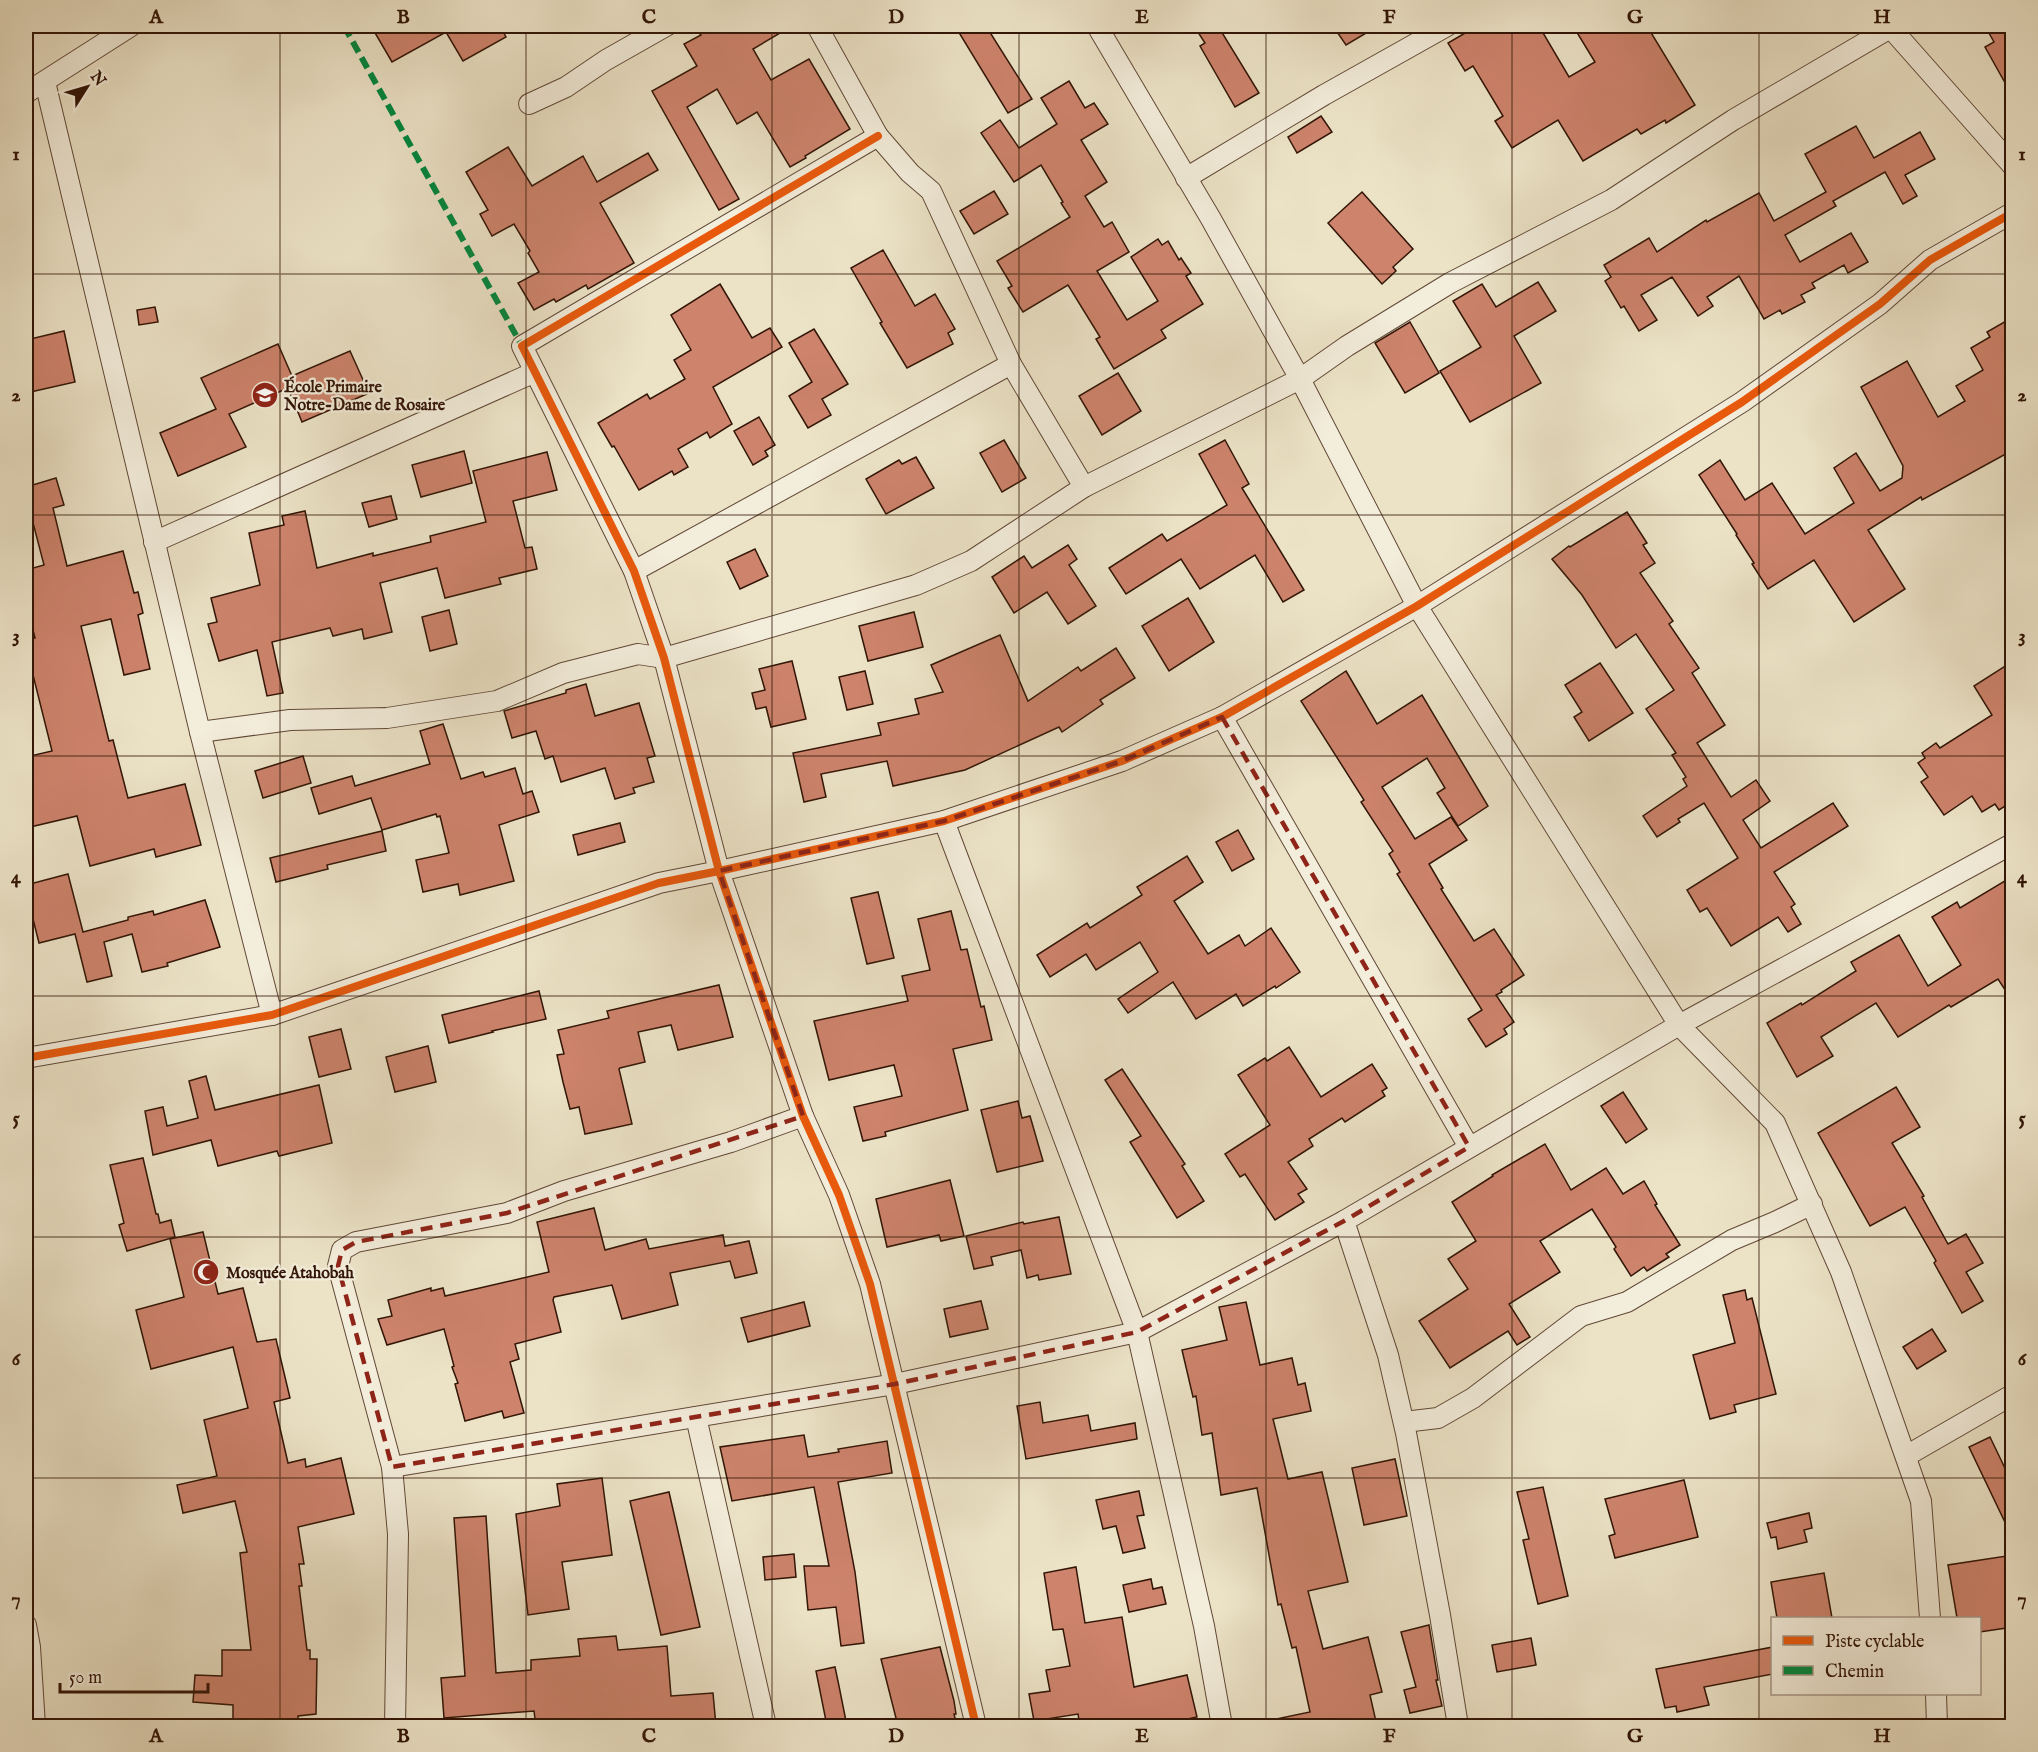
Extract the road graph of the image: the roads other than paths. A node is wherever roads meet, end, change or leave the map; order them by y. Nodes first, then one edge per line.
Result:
1 (131, 26) edge
2 (666, 26) edge
3 (818, 26) edge
4 (1097, 26) edge
5 (1447, 26) edge
6 (1889, 27) edge
7 (45, 82) junction
8 (26, 93) edge
9 (529, 104) dead end
10 (878, 136) junction
11 (2013, 165) edge
12 (1186, 178) junction
13 (2013, 213) edge
14 (1011, 364) junction
15 (535, 372) junction
16 (1300, 379) junction
17 (1084, 487) junction
18 (154, 542) junction
19 (634, 571) junction
20 (1417, 606) junction
21 (664, 658) junction
22 (1222, 717) junction
23 (200, 732) junction
24 (944, 821) junction
25 (2013, 844) edge
26 (719, 871) junction
27 (272, 1015) junction
28 (1679, 1025) junction
29 (26, 1058) edge
30 (803, 1116) junction
31 (1469, 1147) junction
32 (1812, 1204) junction
33 (1344, 1221) junction
34 (1137, 1332) junction
35 (895, 1384) junction
36 (2013, 1395) edge
37 (696, 1417) junction
38 (1404, 1422) junction
39 (1906, 1456) junction
40 (392, 1467) junction
41 (1930, 1617) edge
42 (26, 1625) edge
43 (1936, 1695) edge
44 (35, 1726) edge
45 (394, 1726) edge
46 (766, 1726) edge
47 (976, 1726) edge
48 (1222, 1726) edge
49 (1458, 1726) edge
50 (1937, 1726) edge

1 - 7 street
2 - 9 street
3 - 10 street
4 - 12 street
5 - 12 street
6 - 11 street
6 - 16 street
7 - 8 street
7 - 18 street
10 - 14 street
10 - 15 street
12 - 16 street
13 - 20 street
14 - 17 street
14 - 19 street
15 - 18 street
15 - 19 street
16 - 17 street
16 - 20 street
17 - 21 street
18 - 23 street
19 - 21 street
20 - 22 street
20 - 28 street
21 - 23 street
21 - 26 street
22 - 24 street
22 - 31 street
23 - 27 street
24 - 26 street
24 - 34 street
25 - 28 street
26 - 27 street
26 - 30 street
27 - 29 street
28 - 31 street
28 - 32 street
30 - 35 street
30 - 40 street
31 - 33 street
32 - 38 street
32 - 39 street
33 - 34 street
33 - 38 street
34 - 35 street
34 - 48 street
35 - 37 street
35 - 47 street
36 - 39 street
37 - 40 street
37 - 46 street
38 - 49 street
39 - 41 street
40 - 45 street
42 - 44 street
43 - 50 street

